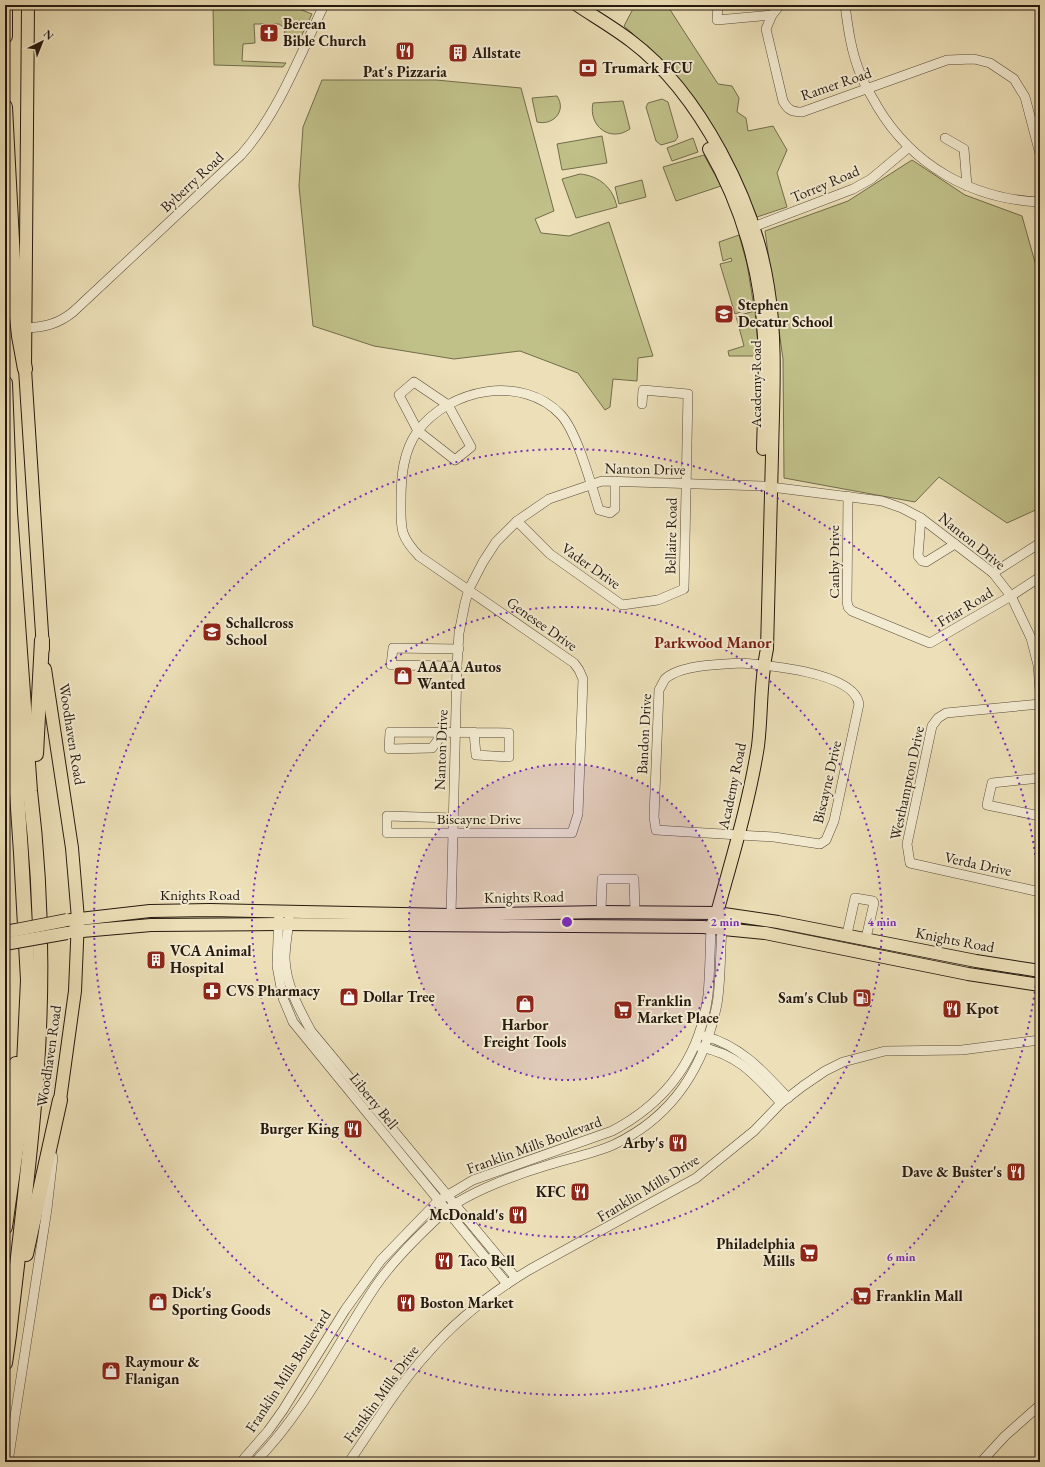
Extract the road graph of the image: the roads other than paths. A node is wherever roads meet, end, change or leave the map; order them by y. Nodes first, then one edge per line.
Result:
1 (6, 5) edge
2 (28, 5) edge
3 (324, 5) edge
4 (577, 5) edge
5 (718, 5) edge
6 (780, 5) edge
7 (845, 5) edge
8 (772, 15) junction
9 (5, 36) edge
10 (867, 89) junction
11 (5, 107) edge
12 (946, 138) dead end
13 (908, 148) junction
14 (1040, 154) edge
15 (967, 186) junction
16 (1040, 202) edge
17 (749, 228) junction
18 (26, 328) junction
19 (25, 369) junction
20 (5, 383) edge
21 (642, 404) dead end
22 (448, 405) junction
23 (418, 431) junction
24 (615, 481) junction
25 (591, 484) junction
26 (686, 484) junction
27 (767, 487) junction
28 (848, 496) junction
29 (921, 518) junction
30 (518, 521) junction
31 (1040, 543) edge
32 (956, 544) junction
33 (993, 573) junction
34 (1040, 577) edge
35 (469, 589) junction
36 (684, 589) joint
37 (1011, 596) junction
38 (5, 613) edge
39 (42, 640) junction
40 (934, 642) joint
41 (459, 649) junction
42 (764, 664) junction
43 (1039, 665) edge
44 (457, 666) junction
45 (1040, 691) edge
46 (858, 700) joint
47 (1040, 704) edge
48 (438, 732) junction
49 (456, 732) junction
50 (474, 732) junction
51 (1040, 778) edge
52 (1040, 816) edge
53 (453, 818) junction
54 (655, 829) joint
55 (453, 832) junction
56 (35, 833) junction
57 (569, 833) joint
58 (738, 835) junction
59 (910, 863) joint
60 (1040, 892) edge
61 (284, 912) junction
62 (601, 912) junction
63 (635, 912) junction
64 (717, 913) junction
65 (451, 915) junction
66 (73, 920) junction
67 (284, 924) junction
68 (716, 928) junction
69 (72, 932) junction
70 (847, 934) junction
71 (11, 937) edge
72 (866, 938) junction
73 (863, 953) junction
74 (25, 956) junction
75 (1040, 971) edge
76 (1040, 985) edge
77 (699, 1034) junction
78 (709, 1037) junction
79 (1040, 1040) edge
80 (695, 1046) junction
81 (706, 1048) junction
82 (60, 1100) junction
83 (784, 1100) junction
84 (5, 1137) edge
85 (447, 1196) junction
86 (438, 1201) junction
87 (455, 1205) junction
88 (446, 1211) junction
89 (5, 1227) edge
90 (516, 1278) junction
91 (506, 1284) junction
92 (10, 1335) junction
93 (5, 1363) edge
94 (1040, 1404) edge
95 (8, 1462) edge
96 (241, 1462) edge
97 (255, 1462) edge
98 (349, 1462) edge
99 (981, 1462) edge

1 - 9 highway
2 - 18 main road, Woodhaven Road
3 - 18 street, Byberry Road
4 - 17 main road, Academy Road
5 - 8 street
6 - 8 street, Ramer Road
7 - 10 street
8 - 10 street, Ramer Road
10 - 13 street
10 - 14 street, Ramer Road
11 - 19 highway
12 - 15 street
13 - 15 street
13 - 17 street, Torrey Road
15 - 16 street
17 - 27 main road, Academy Road
18 - 19 main road, Woodhaven Road
19 - 39 main road, Woodhaven Road
20 - 56 highway, Woodhaven Road
21 - 26 street, Bellaire Road
22 - 23 street
22 - 23 street
22 - 23 street
22 - 25 street
23 - 35 street, Genesee Drive
24 - 25 street, Nanton Drive
24 - 25 street
24 - 26 street, Nanton Drive
25 - 30 street, Nanton Drive
26 - 27 street, Nanton Drive
26 - 36 street, Bellaire Road
27 - 28 street, Nanton Drive
27 - 42 main road, Academy Road
28 - 29 street, Nanton Drive
28 - 40 street, Canby Drive
29 - 32 street, Nanton Drive
29 - 32 street
30 - 35 street, Nanton Drive
30 - 36 street, Vader Drive
31 - 33 street
32 - 33 street, Nanton Drive
33 - 37 street, Nanton Drive
34 - 37 street, Friar Road
35 - 41 street, Nanton Drive
35 - 57 street, Genesee Drive
37 - 40 street, Friar Road
37 - 43 street, Nanton Drive
38 - 74 highway, Woodhaven Road
39 - 56 highway
39 - 66 main road, Woodhaven Road
41 - 44 street, Nanton Drive
41 - 44 street
42 - 46 street, Bandon Drive
42 - 54 street, Bandon Drive
42 - 58 main road, Academy Road
43 - 45 street, Nanton Drive
44 - 49 street, Nanton Drive
46 - 58 street, Biscayne Drive
47 - 59 street, Westhampton Drive
48 - 48 street
48 - 49 street
49 - 50 street
49 - 53 street, Nanton Drive
50 - 50 street
51 - 52 street
53 - 55 street, Nanton Drive
53 - 55 street, Biscayne Drive
54 - 58 street, Biscayne Drive
55 - 57 street, Biscayne Drive
55 - 65 street, Nanton Drive
56 - 92 highway, Woodhaven Road
58 - 64 main road, Academy Road
59 - 60 street, Verda Drive
61 - 65 main road, Knights Road
61 - 66 main road, Knights Road
61 - 67 street, Liberty Bell
62 - 63 main road, Knights Road
62 - 63 street
62 - 65 main road, Knights Road
63 - 64 main road, Knights Road
64 - 68 main road
64 - 70 main road, Knights Road
66 - 69 main road, Woodhaven Road
66 - 71 main road, Knights Road, bridge
67 - 68 main road, Knights Road
67 - 69 main road, Knights Road
67 - 85 street, Liberty Bell
67 - 86 street, Liberty Bell
68 - 73 main road, Knights Road
68 - 77 street, Franklin Mills Boulevard
68 - 78 street, Franklin Mills Boulevard
69 - 71 main road, Knights Road, bridge
69 - 82 main road, Woodhaven Road
70 - 72 main road, Knights Road
70 - 72 street
72 - 73 main road
72 - 75 main road, Knights Road
73 - 76 main road, Knights Road
74 - 84 highway
74 - 89 highway, Woodhaven Road
77 - 78 street
77 - 80 street, Franklin Mills Boulevard
78 - 81 street, Franklin Mills Boulevard
78 - 83 street
79 - 83 street, Franklin Mills Drive
80 - 81 street
80 - 85 street, Franklin Mills Boulevard
81 - 83 street
81 - 87 street, Franklin Mills Boulevard
82 - 92 highway
82 - 95 street, Woodhaven Road
83 - 90 street, Franklin Mills Drive
85 - 86 street, Franklin Mills Boulevard
85 - 87 street, Liberty Bell
86 - 88 street, Liberty Bell
86 - 96 street, Franklin Mills Boulevard
87 - 88 street, Franklin Mills Boulevard
87 - 90 street, Liberty Bell
88 - 91 street, Liberty Bell
88 - 97 street, Franklin Mills Boulevard
90 - 91 street, Franklin Mills Drive
91 - 98 street, Franklin Mills Drive
92 - 93 highway, Woodhaven Road
94 - 99 street

